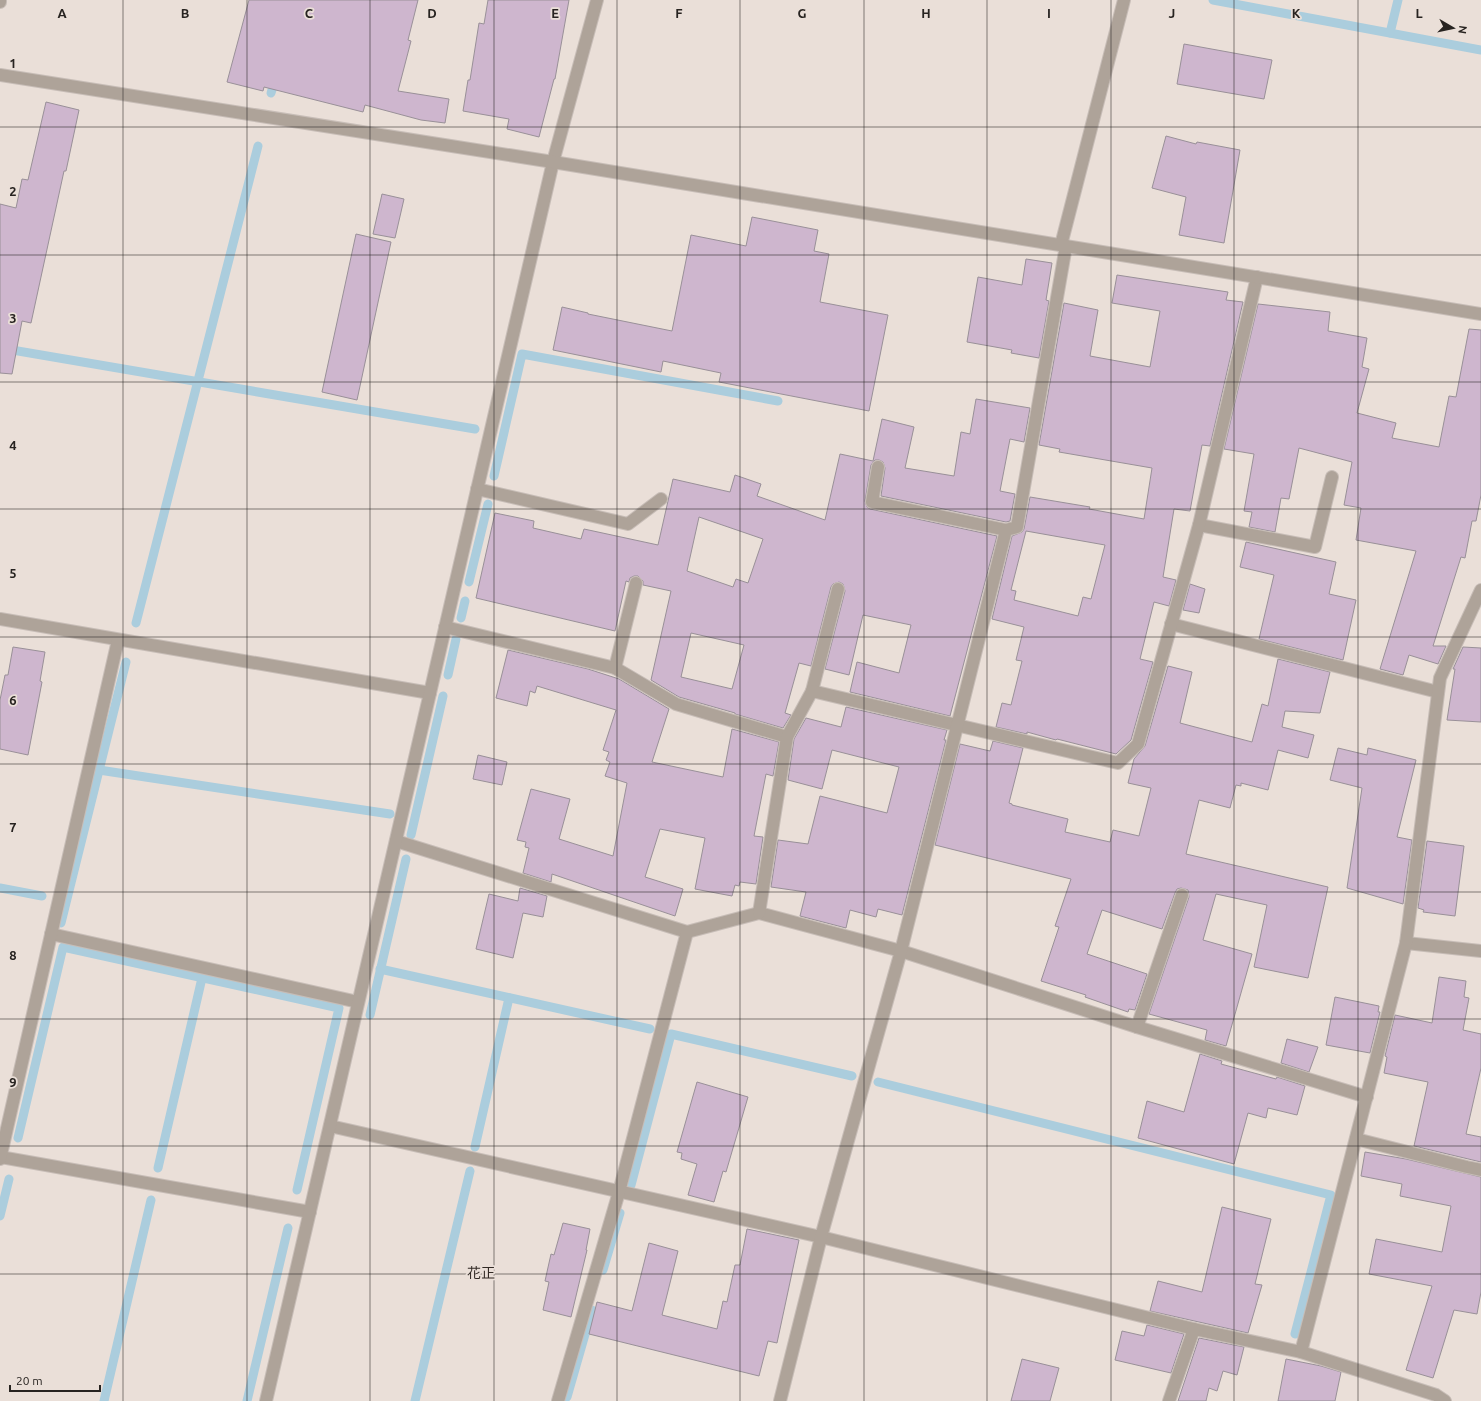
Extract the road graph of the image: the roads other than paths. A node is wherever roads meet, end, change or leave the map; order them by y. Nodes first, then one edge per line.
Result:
1 (597, 0) edge
2 (1124, 0) edge
3 (0, 75) edge
4 (553, 162) junction
5 (1063, 246) junction
6 (1257, 277) junction
7 (1481, 314) edge
8 (878, 467) dead end
9 (1332, 477) dead end
10 (477, 489) junction
11 (661, 500) dead end
12 (1199, 525) junction
13 (1006, 530) junction
14 (636, 583) dead end
15 (838, 589) dead end
16 (1481, 590) edge
17 (0, 619) edge
18 (1171, 624) junction
19 (445, 627) junction
20 (118, 640) junction
21 (615, 668) junction
22 (812, 691) junction
23 (1438, 692) junction
24 (430, 693) junction
25 (958, 724) junction
26 (787, 737) junction
27 (396, 841) junction
28 (1182, 896) dead end
29 (759, 913) junction
30 (687, 932) junction
31 (51, 934) junction
32 (1406, 943) junction
33 (1481, 950) edge
34 (901, 951) junction
35 (358, 1002) junction
36 (1137, 1027) junction
37 (1366, 1097) junction
38 (330, 1126) junction
39 (1356, 1139) junction
40 (0, 1158) edge
41 (1481, 1170) edge
42 (619, 1192) junction
43 (310, 1212) junction
44 (821, 1237) junction
45 (1194, 1329) junction
46 (1301, 1352) junction
47 (266, 1401) edge
48 (558, 1401) edge
49 (780, 1401) edge
50 (1169, 1401) edge
51 (1445, 1401) edge

1 - 4 street
2 - 5 street
3 - 4 street
4 - 5 street
4 - 10 street
5 - 6 street
5 - 13 street
6 - 7 street
6 - 12 street
8 - 13 street
9 - 12 street
10 - 11 street
10 - 19 street
12 - 18 street
13 - 25 street
14 - 21 street
15 - 22 street
16 - 23 street
17 - 20 street
18 - 23 street
18 - 25 street
19 - 21 street
19 - 24 street
20 - 24 street
20 - 31 street
21 - 26 street
22 - 25 street
22 - 26 street
23 - 32 street
24 - 27 street
25 - 34 street
26 - 29 street
27 - 30 street
27 - 35 street
28 - 36 street
29 - 30 street
29 - 34 street
30 - 42 street
31 - 35 street
31 - 40 street
32 - 33 street
32 - 37 street
34 - 36 street
34 - 44 street
35 - 38 street
36 - 37 street
37 - 39 street
38 - 42 street
38 - 43 street
39 - 41 street
39 - 46 street
40 - 43 street
42 - 44 street
42 - 48 street
43 - 47 street
44 - 45 street
44 - 49 street
45 - 46 street
45 - 50 street
46 - 51 street

